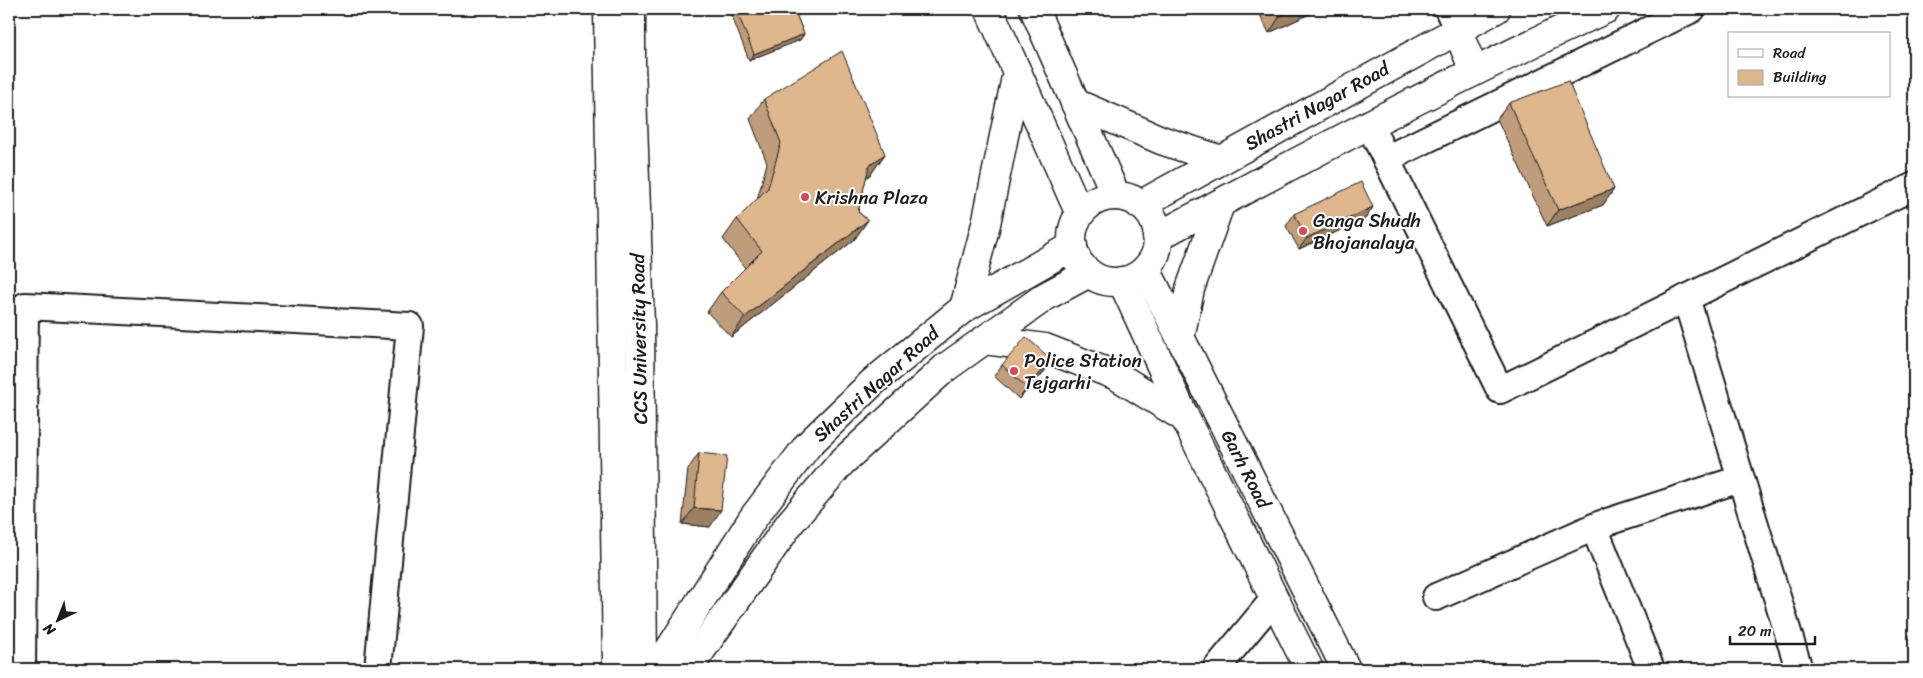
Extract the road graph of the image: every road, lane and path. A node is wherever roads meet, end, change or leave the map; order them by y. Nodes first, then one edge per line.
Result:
1 (608, 9) edge
2 (632, 9) edge
3 (989, 9) edge
4 (1034, 9) edge
5 (1496, 9) edge
6 (1606, 9) edge
7 (1692, 9) edge
8 (1453, 19) edge
9 (620, 63) junction
10 (1474, 71) junction
11 (1017, 72) junction
12 (1075, 103) junction
13 (1369, 124) junction
14 (1386, 159) junction
15 (1221, 160) junction
16 (1914, 186) edge
17 (1128, 201) junction
18 (1220, 204) junction
19 (1080, 214) junction
20 (1157, 237) junction
21 (1073, 246) junction
22 (1146, 269) junction
23 (1089, 273) junction
24 (1122, 281) junction
25 (1686, 298) junction
26 (964, 308) junction
27 (1180, 338) junction
28 (984, 340) junction
29 (1185, 418) junction
30 (1740, 479) junction
31 (1594, 527) junction
32 (1436, 597) dead end
33 (1274, 599) junction
34 (22, 669) edge
35 (378, 669) edge
36 (617, 669) edge
37 (643, 669) edge
38 (657, 669) edge
39 (688, 669) edge
40 (1216, 669) edge
41 (1309, 669) edge
42 (1346, 669) edge
43 (1650, 669) edge
44 (1799, 669) edge

1 - 9 main road, CCS University Road
2 - 9 main road, CCS University Road
3 - 11 main road
4 - 12 main road
5 - 8 main road, Shastri Nagar Road
6 - 10 main road
7 - 14 street
8 - 10 main road
8 - 15 main road, Shastri Nagar Road
9 - 36 main road, CCS University Road
9 - 37 main road, CCS University Road
10 - 13 main road
11 - 19 main road
11 - 26 main road
12 - 15 main road
12 - 17 main road
13 - 14 street
13 - 18 main road
14 - 25 street
15 - 17 main road, Shastri Nagar Road
16 - 25 street
17 - 19 main road, Shastri Nagar Road
17 - 20 main road
18 - 20 main road
18 - 27 main road
19 - 21 main road
20 - 22 main road
21 - 23 main road
21 - 26 main road, Shastri Nagar Road
22 - 24 main road
22 - 27 main road, Garh Road
23 - 24 main road
23 - 28 main road
24 - 29 main road, Garh Road
25 - 30 street
26 - 38 main road, Shastri Nagar Road
27 - 42 main road, Garh Road
28 - 29 main road
28 - 39 main road
29 - 33 main road, Garh Road
30 - 31 street
30 - 44 street
31 - 32 street
31 - 43 street
33 - 40 street
33 - 41 main road, Garh Road
34 - 35 street

